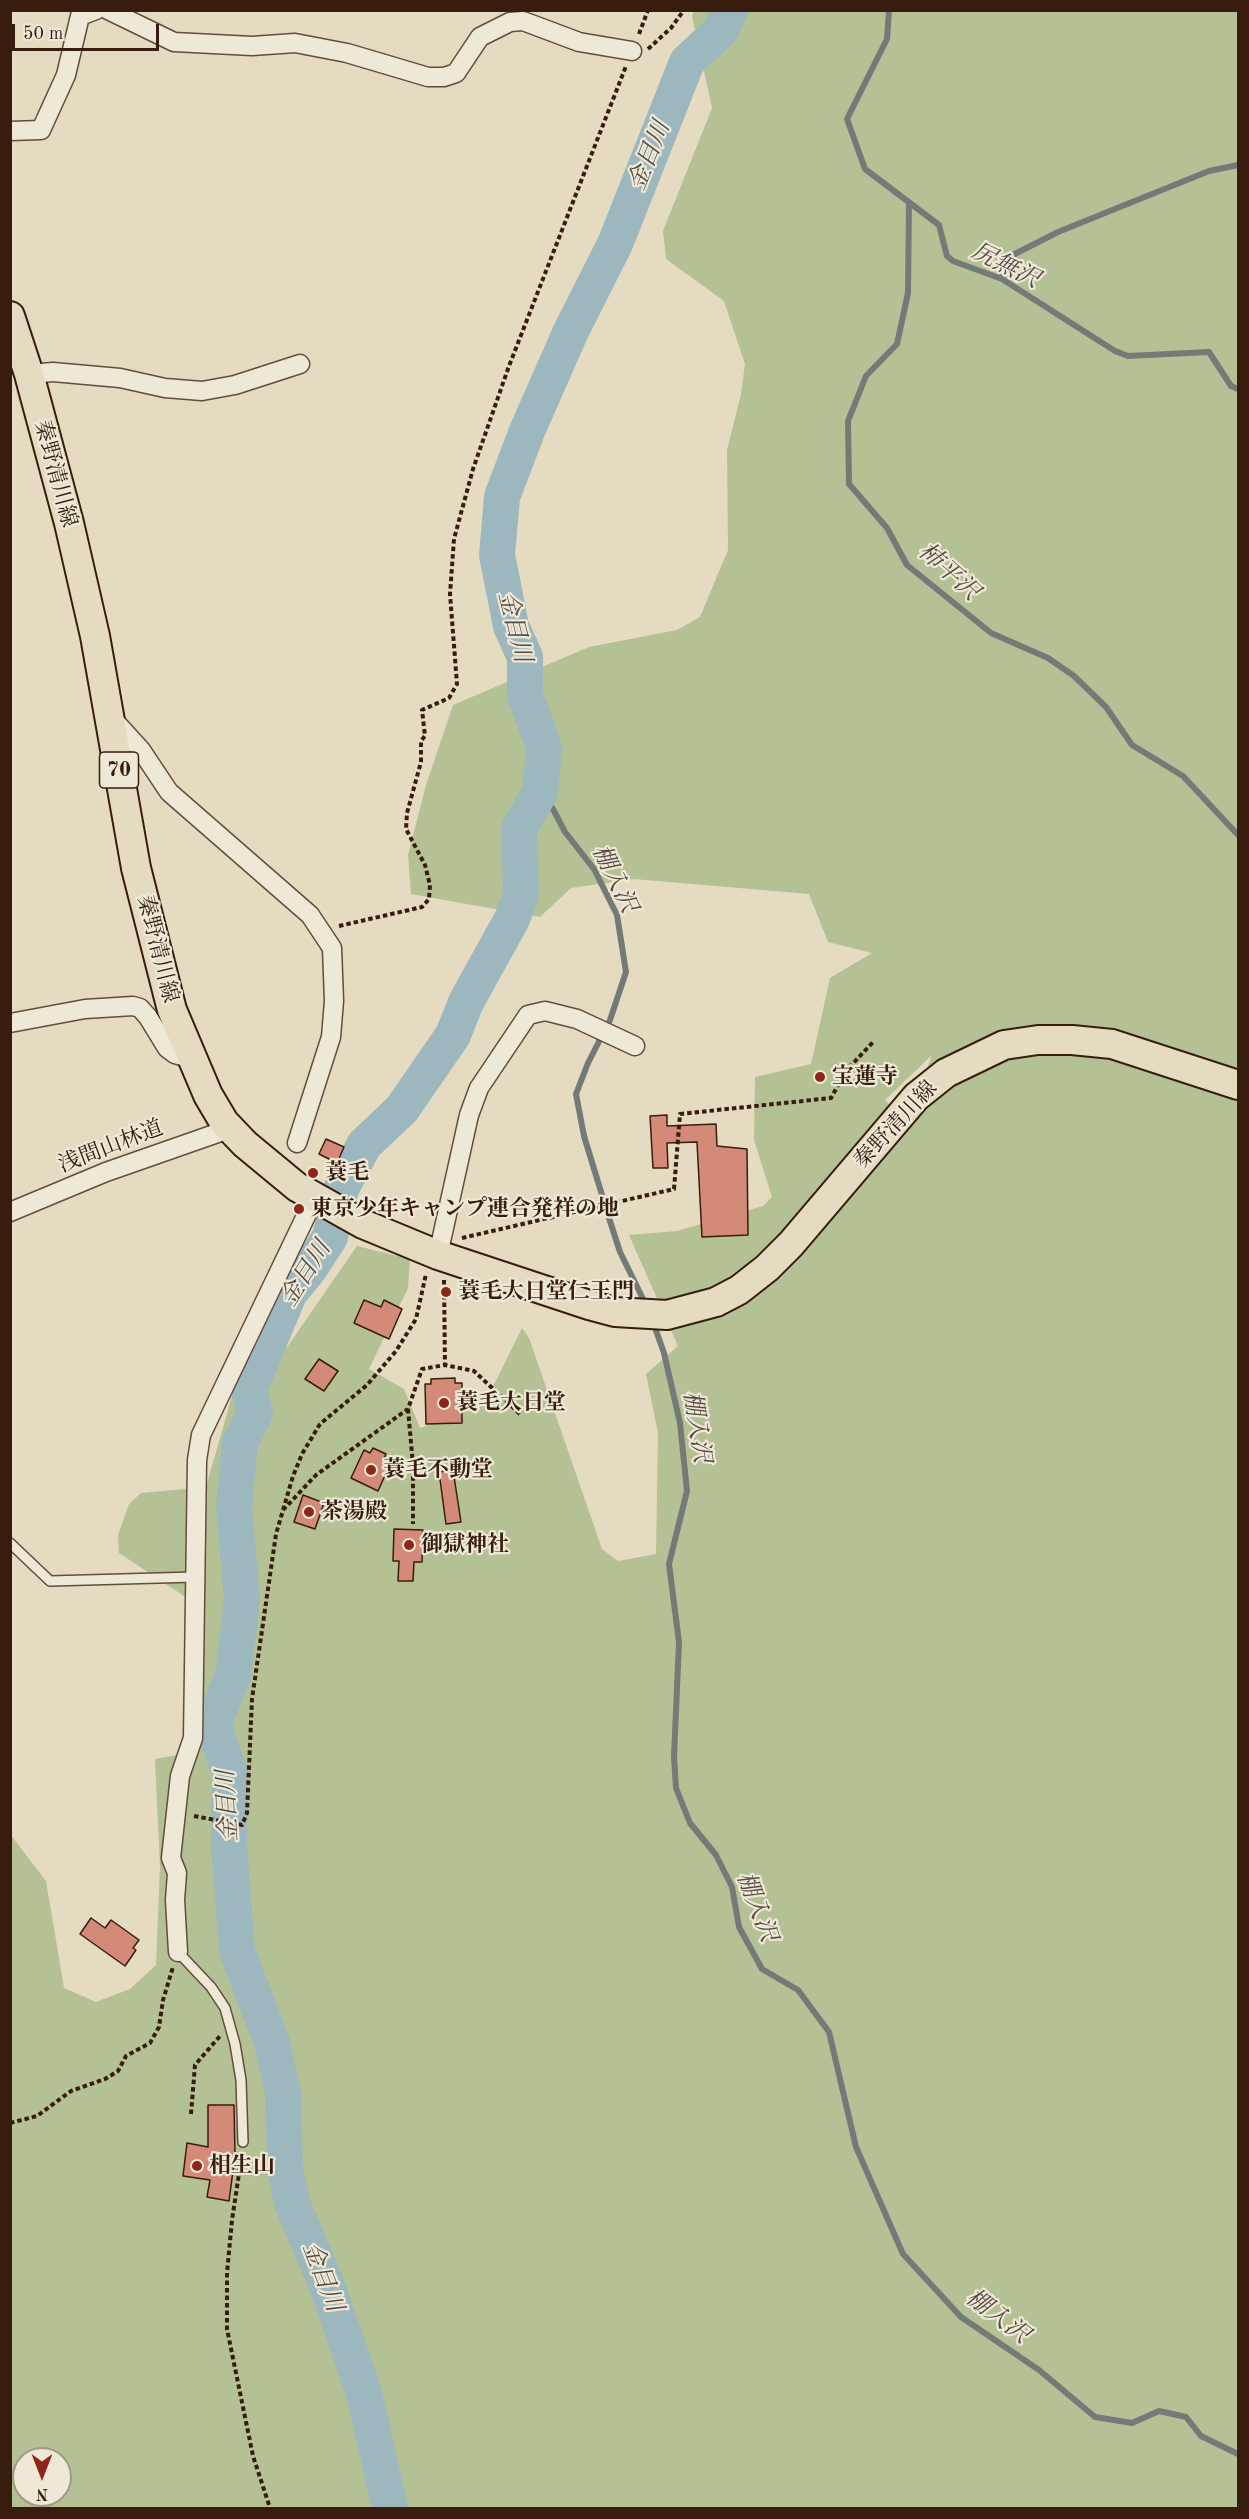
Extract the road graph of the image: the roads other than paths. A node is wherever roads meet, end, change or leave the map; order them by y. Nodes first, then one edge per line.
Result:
1 (96, 10) edge
2 (108, 10) edge
3 (638, 52) road end
4 (10, 131) edge
5 (10, 316) edge
6 (300, 364) dead end
7 (29, 374) junction
8 (108, 713) junction
9 (10, 1023) edge
10 (634, 1046) dead end
11 (190, 1058) junction
12 (1239, 1085) edge
13 (229, 1129) junction
14 (297, 1143) dead end
15 (321, 1200) junction
16 (10, 1212) edge
17 (438, 1255) junction
18 (10, 1543) edge
19 (195, 1577) junction
20 (178, 1952) joint
21 (243, 2142) road end

1 - 4 street
2 - 3 street
5 - 7 main road, 秦野清川線 / 70
6 - 7 street
7 - 8 main road, 秦野清川線 / 70
8 - 11 main road, 秦野清川線 / 70
8 - 14 street
9 - 11 street
10 - 17 street
11 - 13 main road, 秦野清川線 / 70
12 - 17 main road, 秦野清川線 / 70
13 - 15 main road, 秦野清川線 / 70
13 - 16 street, 浅間山林道
15 - 17 main road, 秦野清川線 / 70
15 - 19 street
18 - 19 lane
19 - 20 street
20 - 21 lane

